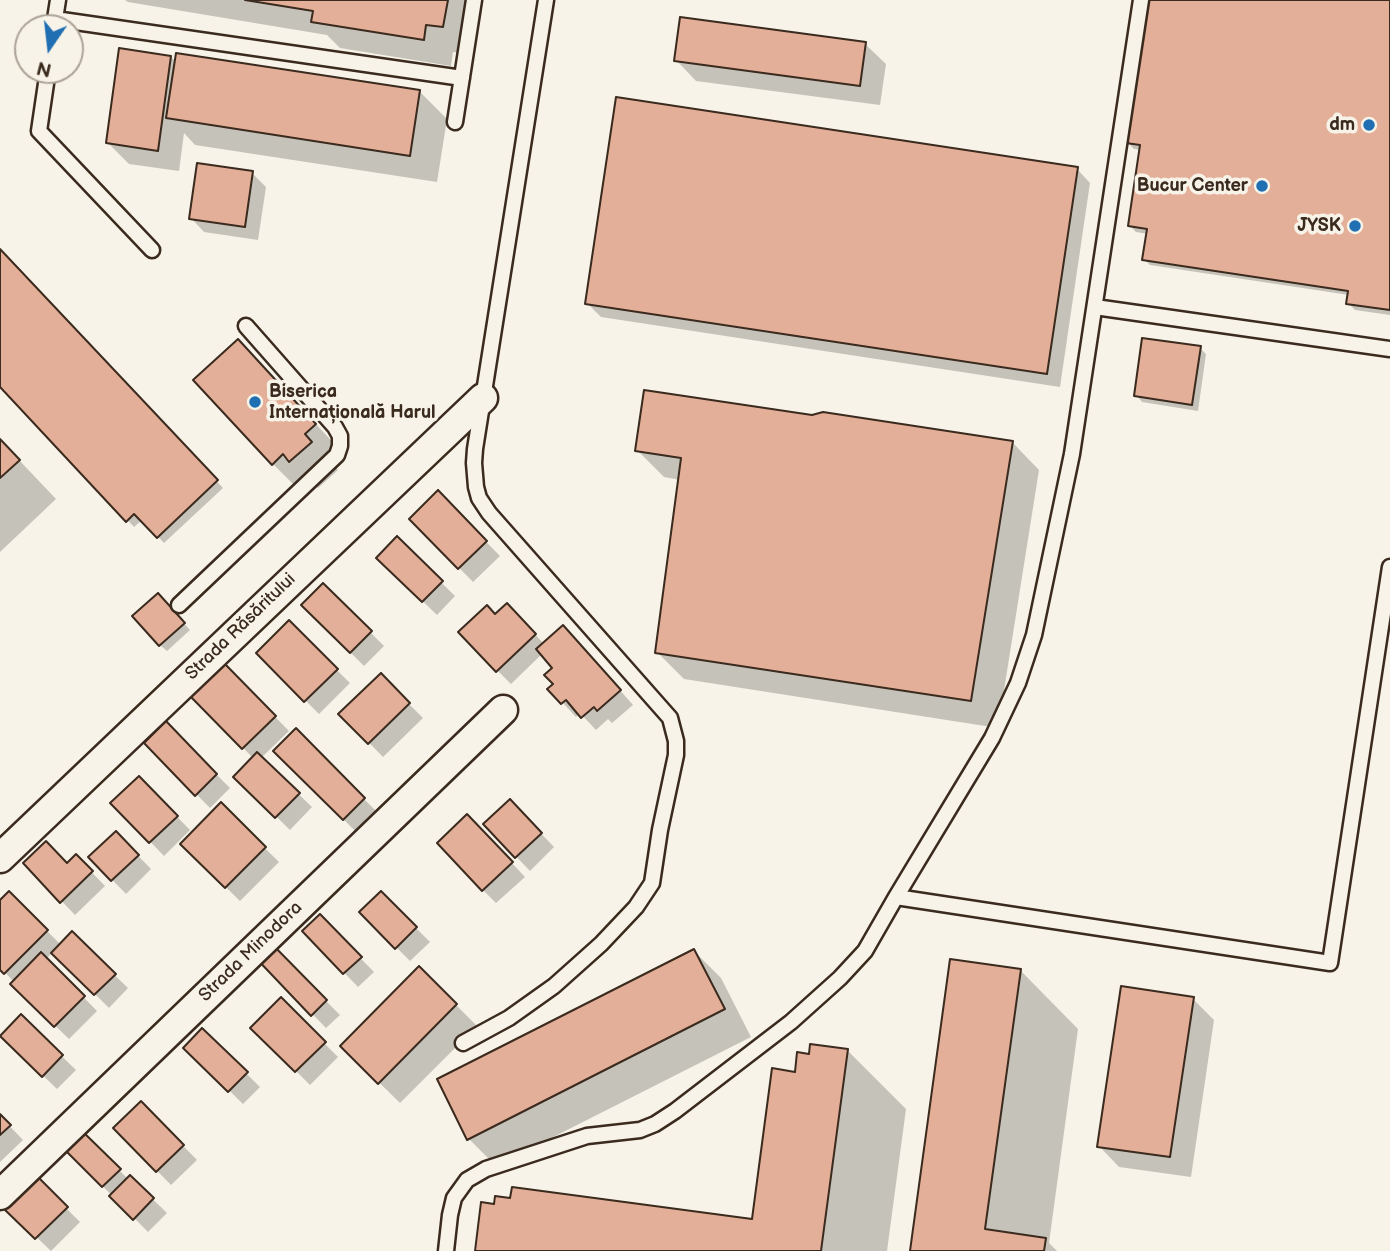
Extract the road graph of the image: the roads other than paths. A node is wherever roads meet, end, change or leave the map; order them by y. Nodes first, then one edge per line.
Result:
1 (474, 0) edge
2 (546, 0) edge
3 (1141, 0) edge
4 (84, 28) edge
5 (462, 78) junction
6 (46, 84) edge
7 (456, 122) dead end
8 (152, 250) dead end
9 (1095, 307) junction
10 (246, 326) dead end
11 (1390, 349) edge
12 (483, 398) junction
13 (1390, 567) edge
14 (179, 605) dead end
15 (503, 710) dead end
16 (0, 858) edge
17 (896, 897) junction
18 (463, 1043) dead end
19 (0, 1195) edge
20 (446, 1251) edge

1 - 5 lane
2 - 12 lane
3 - 9 lane
4 - 5 lane
5 - 7 lane
6 - 8 lane
9 - 11 lane
9 - 17 lane
10 - 14 lane
12 - 16 street, Strada Răsăritului
12 - 18 lane
13 - 17 lane
15 - 19 street, Strada Minodora
17 - 20 lane

